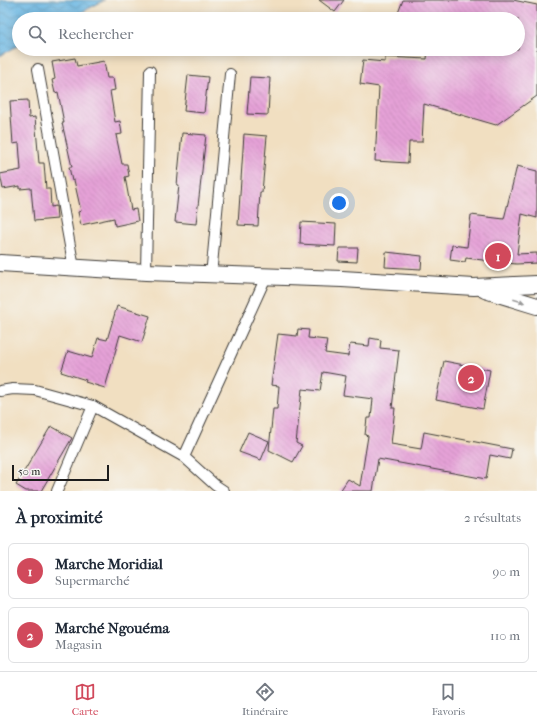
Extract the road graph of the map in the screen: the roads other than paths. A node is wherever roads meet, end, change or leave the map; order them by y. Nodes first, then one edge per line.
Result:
1 (38, 69) dead end
2 (150, 71) dead end
3 (230, 74) dead end
4 (0, 263) edge
5 (74, 268) junction
6 (146, 272) junction
7 (211, 276) junction
8 (266, 277) junction
9 (537, 284) edge
10 (474, 287) junction
11 (537, 306) edge
12 (0, 391) edge
13 (93, 406) junction
14 (184, 457) junction
15 (57, 491) edge
16 (224, 491) edge

1 - 5 street
2 - 6 street
3 - 7 street
4 - 5 main road
5 - 6 main road
6 - 7 main road
7 - 8 main road
8 - 10 main road
8 - 14 street
9 - 10 main road
10 -> 11 main road
12 - 13 street
13 - 14 street
13 - 15 street
14 - 16 street

